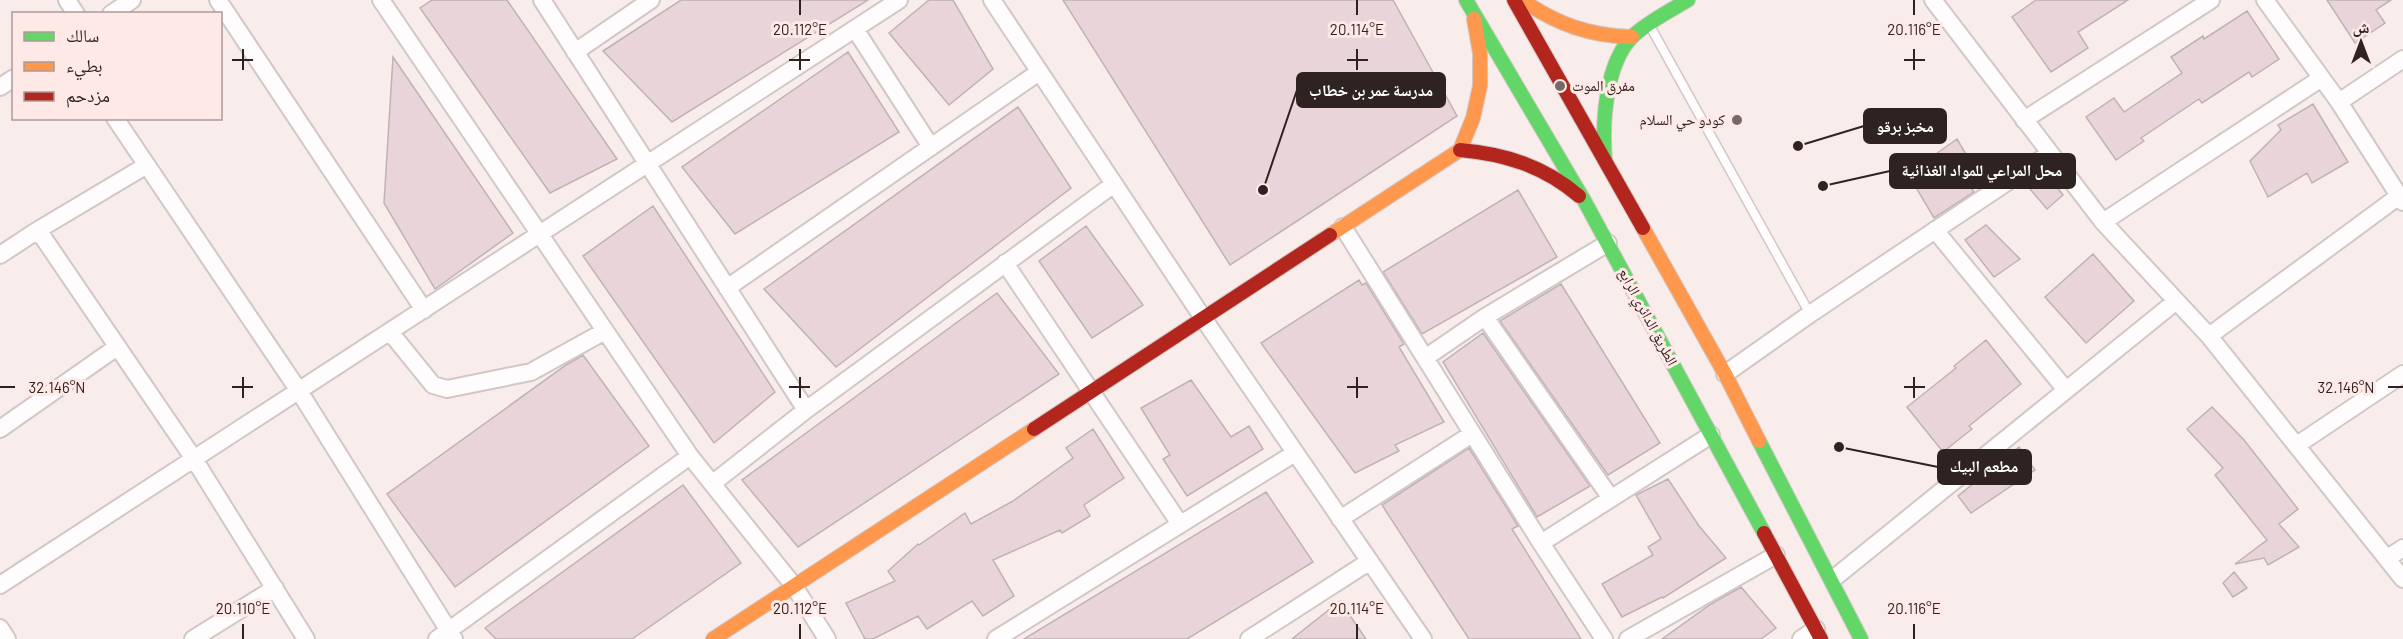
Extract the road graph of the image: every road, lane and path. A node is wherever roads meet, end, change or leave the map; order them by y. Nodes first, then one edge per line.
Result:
1 (132, 0) edge
2 (218, 0) edge
3 (542, 0) edge
4 (651, 0) edge
5 (899, 0) edge
6 (992, 0) edge
7 (1514, 0) edge
8 (1522, 0) edge
9 (1688, 0) edge
10 (2211, 0) edge
11 (2265, 0) edge
12 (384, 1) edge
13 (1934, 1) edge
14 (1467, 2) edge
15 (114, 12) edge
16 (1649, 25) junction
17 (855, 29) junction
18 (1632, 37) junction
19 (575, 52) junction
20 (2403, 59) edge
21 (1040, 72) junction
22 (2320, 79) junction
23 (2339, 102) junction
24 (116, 120) edge
25 (2024, 120) junction
26 (931, 147) junction
27 (1460, 150) junction
28 (2049, 154) junction
29 (647, 164) junction
30 (147, 165) junction
31 (1606, 165) junction
32 (1114, 184) junction
33 (2401, 199) edge
34 (1585, 202) junction
35 (2103, 222) junction
36 (1343, 227) junction
37 (38, 230) junction
38 (1935, 230) junction
39 (540, 235) junction
40 (1608, 243) junction
41 (0, 255) edge
42 (1005, 263) junction
43 (727, 288) junction
44 (2175, 302) junction
45 (424, 310) junction
46 (1810, 314) junction
47 (1485, 317) junction
48 (1203, 318) junction
49 (605, 331) junction
50 (390, 332) junction
51 (2209, 336) junction
52 (117, 347) junction
53 (1425, 358) junction
54 (1725, 374) junction
55 (2403, 374) edge
56 (2066, 390) junction
57 (298, 391) junction
58 (1090, 392) junction
59 (806, 410) junction
60 (0, 429) edge
61 (1472, 434) junction
62 (1711, 435) junction
63 (2297, 445) junction
64 (1295, 453) junction
65 (690, 456) junction
66 (194, 459) junction
67 (713, 483) junction
68 (1610, 498) junction
69 (1340, 519) junction
70 (1180, 524) junction
71 (1540, 543) junction
72 (2403, 548) edge
73 (1776, 555) junction
74 (2388, 558) junction
75 (1370, 561) junction
76 (1833, 579) junction
77 (2403, 579) edge
78 (0, 585) edge
79 (794, 586) junction
80 (275, 588) junction
81 (0, 628) edge
82 (1819, 634) edge
83 (447, 636) edge
84 (7, 639) edge
85 (193, 639) edge
86 (306, 639) edge
87 (713, 639) edge
88 (827, 639) edge
89 (996, 639) edge
90 (1250, 639) edge
91 (1423, 639) edge
92 (1604, 639) edge
93 (1628, 639) edge
94 (1801, 639) edge
95 (1861, 639) edge

1 - 15 street
2 - 45 street
3 - 19 street
4 - 19 street
5 - 17 street
6 - 21 street
7 - 31 street
8 - 18 street
9 - 16 street
10 - 25 street
11 - 22 street
12 - 39 street
13 - 25 street
14 - 27 street
14 - 34 street, الطريق الدائري الرابع
16 - 18 street
16 - 46 lane
17 - 26 street
17 - 29 street
18 - 31 street
19 - 29 street
20 - 23 street
21 - 26 street
21 - 32 street
22 - 23 street
22 - 35 street
23 - 33 street
24 - 30 street
25 - 28 street
26 - 43 street
27 - 34 street
27 - 36 street
28 - 35 street
28 - 38 street
29 - 39 street
29 - 43 street
30 - 37 street
30 - 57 street
31 - 54 street
32 - 42 street
32 - 48 street
33 - 51 street
34 - 40 street, الطريق الدائري الرابع
35 - 44 street
36 - 48 street
36 - 53 street
37 - 41 street
37 - 52 street
38 - 46 street
38 - 56 street
39 - 45 street
39 - 49 street
40 - 47 street
40 - 62 street, الطريق الدائري الرابع
42 - 58 street
42 - 59 street
43 - 59 street
44 - 51 street
44 - 56 street
45 - 50 street
46 - 54 street
47 - 53 street
47 - 68 street
48 - 58 street
48 - 64 street
49 - 50 street
49 - 65 street
50 - 57 street
51 - 63 street
52 - 60 street
52 - 66 street
53 - 61 street
54 - 76 street
55 - 63 street
56 - 76 street
57 - 66 street
57 - 83 street
58 - 70 street
58 - 79 street
59 - 67 street
61 - 69 street
61 - 71 street
62 - 68 street
62 - 73 street, الطريق الدائري الرابع
63 - 74 street
64 - 69 street
64 - 70 street
65 - 67 street
65 - 83 street
66 - 78 street
66 - 80 street
67 - 79 street
68 - 71 street
69 - 75 street
70 - 89 street
71 - 92 street
72 - 74 street
73 - 82 street, الطريق الدائري الرابع
73 - 93 street
74 - 77 street
75 - 90 street
75 - 91 street
76 - 95 street
79 - 87 street
79 - 88 street
80 - 85 street
80 - 86 street
81 - 84 street
82 - 94 street

